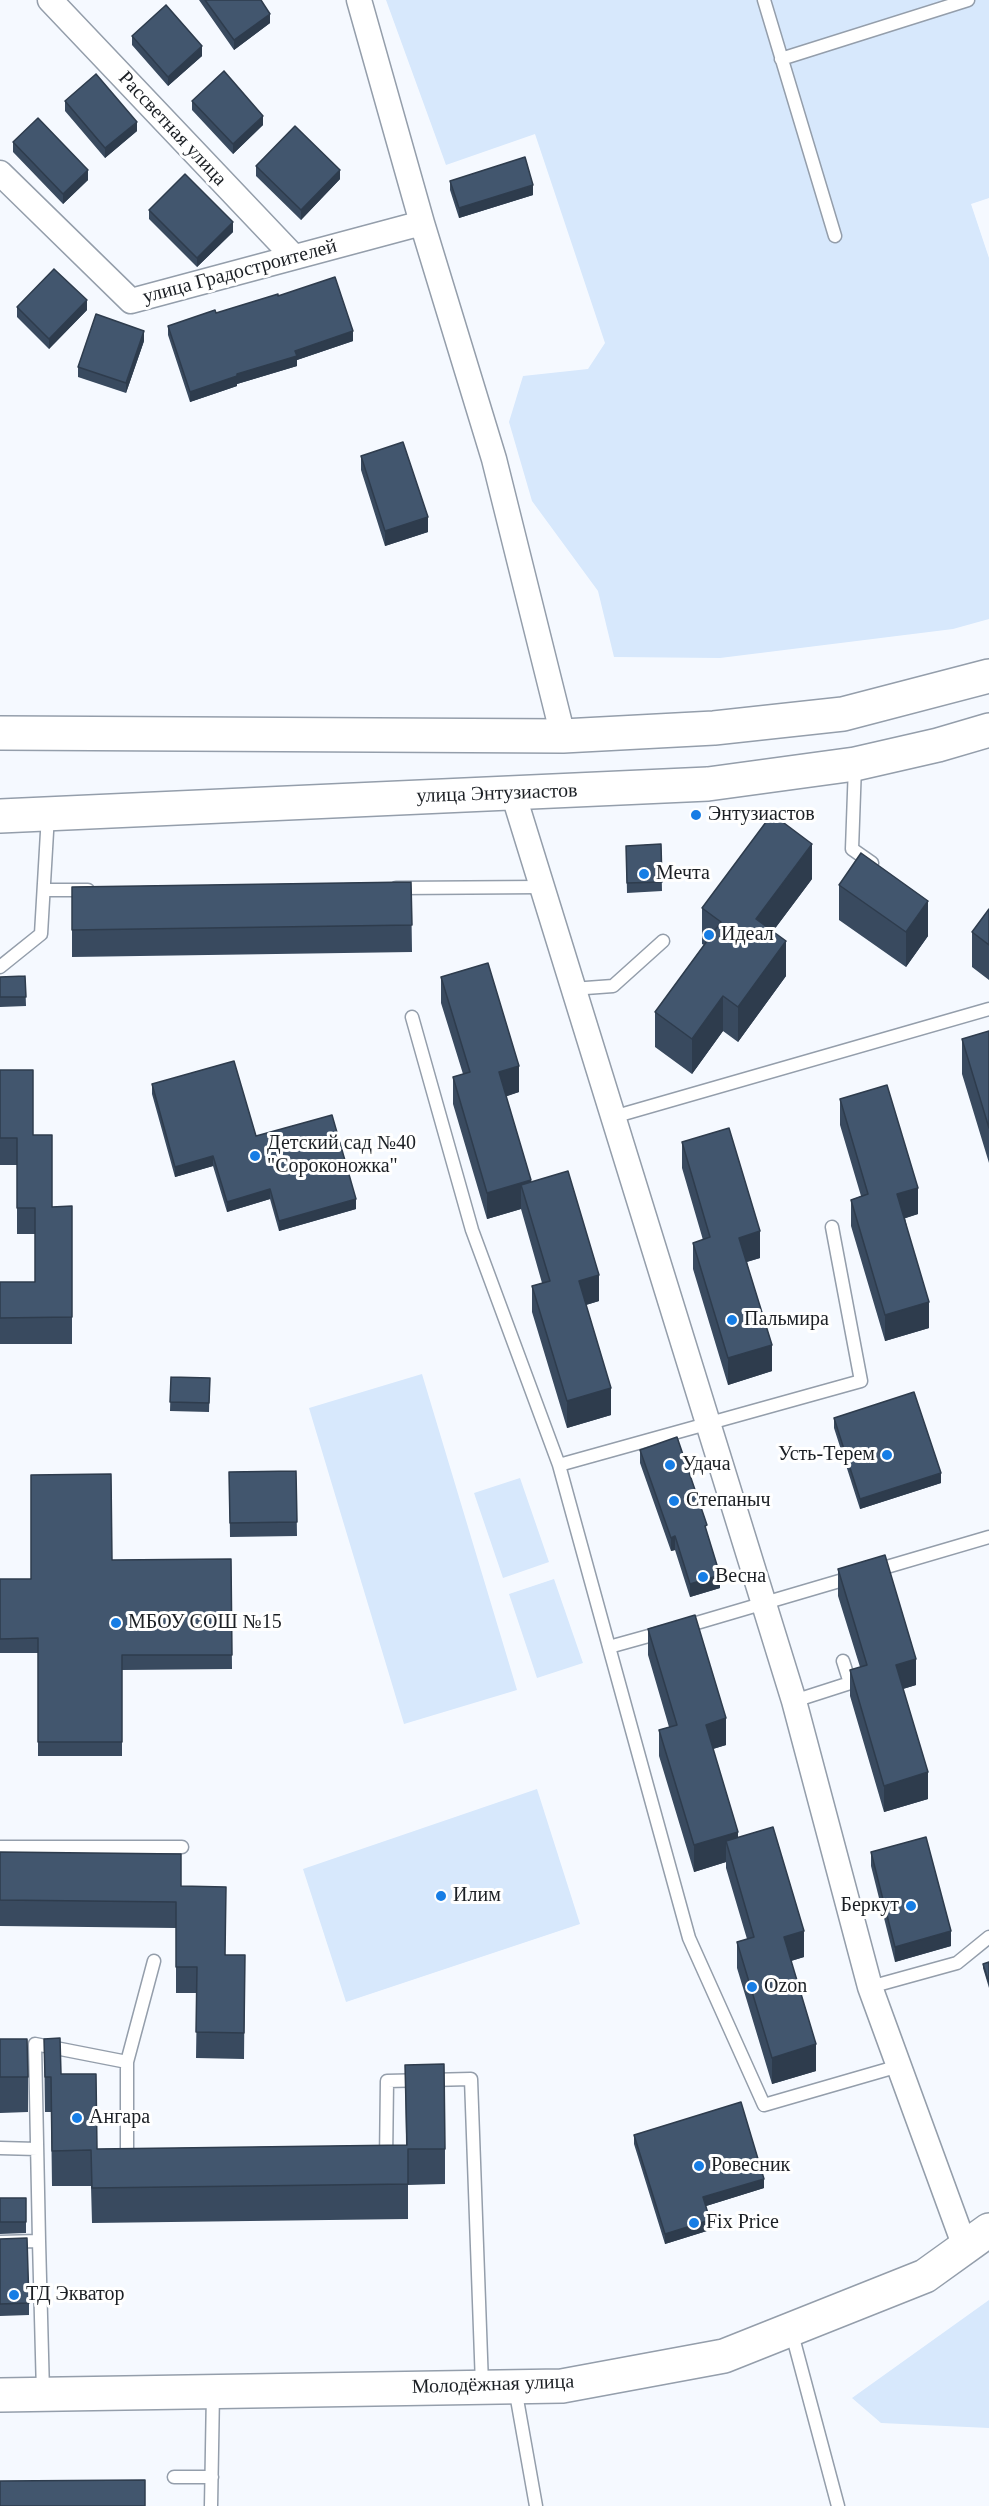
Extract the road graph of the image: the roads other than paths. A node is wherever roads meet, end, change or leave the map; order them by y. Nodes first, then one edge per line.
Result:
1 (50, 0) edge
2 (359, 0) edge
3 (764, 0) edge
4 (968, 0) edge
5 (781, 59) junction
6 (0, 173) edge
7 (422, 223) junction
8 (835, 236) dead end
9 (294, 257) junction
10 (989, 676) edge
11 (989, 730) edge
12 (0, 733) edge
13 (563, 736) junction
14 (855, 764) junction
15 (513, 793) junction
16 (48, 813) junction
17 (0, 816) edge
18 (879, 869) edge
19 (541, 887) junction
20 (387, 888) edge
21 (44, 890) junction
22 (103, 890) edge
23 (663, 941) dead end
24 (0, 967) edge
25 (572, 989) junction
26 (989, 1009) edge
27 (412, 1017) dead end
28 (613, 1117) junction
29 (832, 1227) dead end
30 (706, 1423) junction
31 (559, 1465) junction
32 (989, 1537) edge
33 (764, 1604) junction
34 (609, 1647) junction
35 (843, 1661) dead end
36 (794, 1701) junction
37 (0, 1847) edge
38 (182, 1847) dead end
39 (989, 1937) edge
40 (154, 1960) dead end
41 (870, 1987) junction
42 (127, 2062) junction
43 (899, 2066) junction
44 (0, 2148) edge
45 (37, 2149) junction
46 (375, 2165) edge
47 (138, 2167) edge
48 (977, 2239) edge
49 (39, 2241) junction
50 (0, 2242) edge
51 (791, 2329) junction
52 (482, 2387) junction
53 (515, 2387) junction
54 (213, 2391) junction
55 (0, 2395) edge
56 (43, 2395) junction
57 (174, 2477) dead end
58 (212, 2478) junction
59 (211, 2506) edge
60 (536, 2506) edge
61 (838, 2506) edge

1 - 9 street, Рассветная улица
2 - 7 street
3 - 5 lane
4 - 5 lane
5 - 8 lane
6 - 9 street, улица Градостроителей
7 - 9 street, улица Градостроителей
7 - 13 street
10 - 13 street
11 - 14 street, улица Энтузиастов
12 - 13 street
14 - 15 street, улица Энтузиастов
14 - 18 lane
15 - 16 street, улица Энтузиастов
15 - 19 street
16 - 17 street, улица Энтузиастов
16 - 21 lane
19 - 20 lane
19 - 25 street
21 - 22 lane
21 - 24 lane
23 - 25 lane
25 - 28 street
26 - 28 lane
27 - 31 lane
28 - 30 street
29 - 30 lane
30 - 31 lane
30 - 33 street
31 - 34 lane
32 - 33 lane
33 - 34 lane
33 - 36 street
34 - 43 lane
35 - 36 lane
36 - 41 street
37 - 38 lane
39 - 41 lane
40 - 42 lane
41 - 43 street
42 - 45 lane
42 - 47 lane
43 - 48 street
44 - 45 lane
45 - 49 lane
46 - 52 lane
48 - 51 street, Молодёжная улица
49 - 50 lane
49 - 56 lane
51 - 53 street, Молодёжная улица
51 - 61 lane
52 - 53 street, Молодёжная улица
52 - 54 street, Молодёжная улица
53 - 60 lane
54 - 56 street, Молодёжная улица
54 - 58 lane
55 - 56 street, Молодёжная улица
57 - 58 lane
58 - 59 lane

